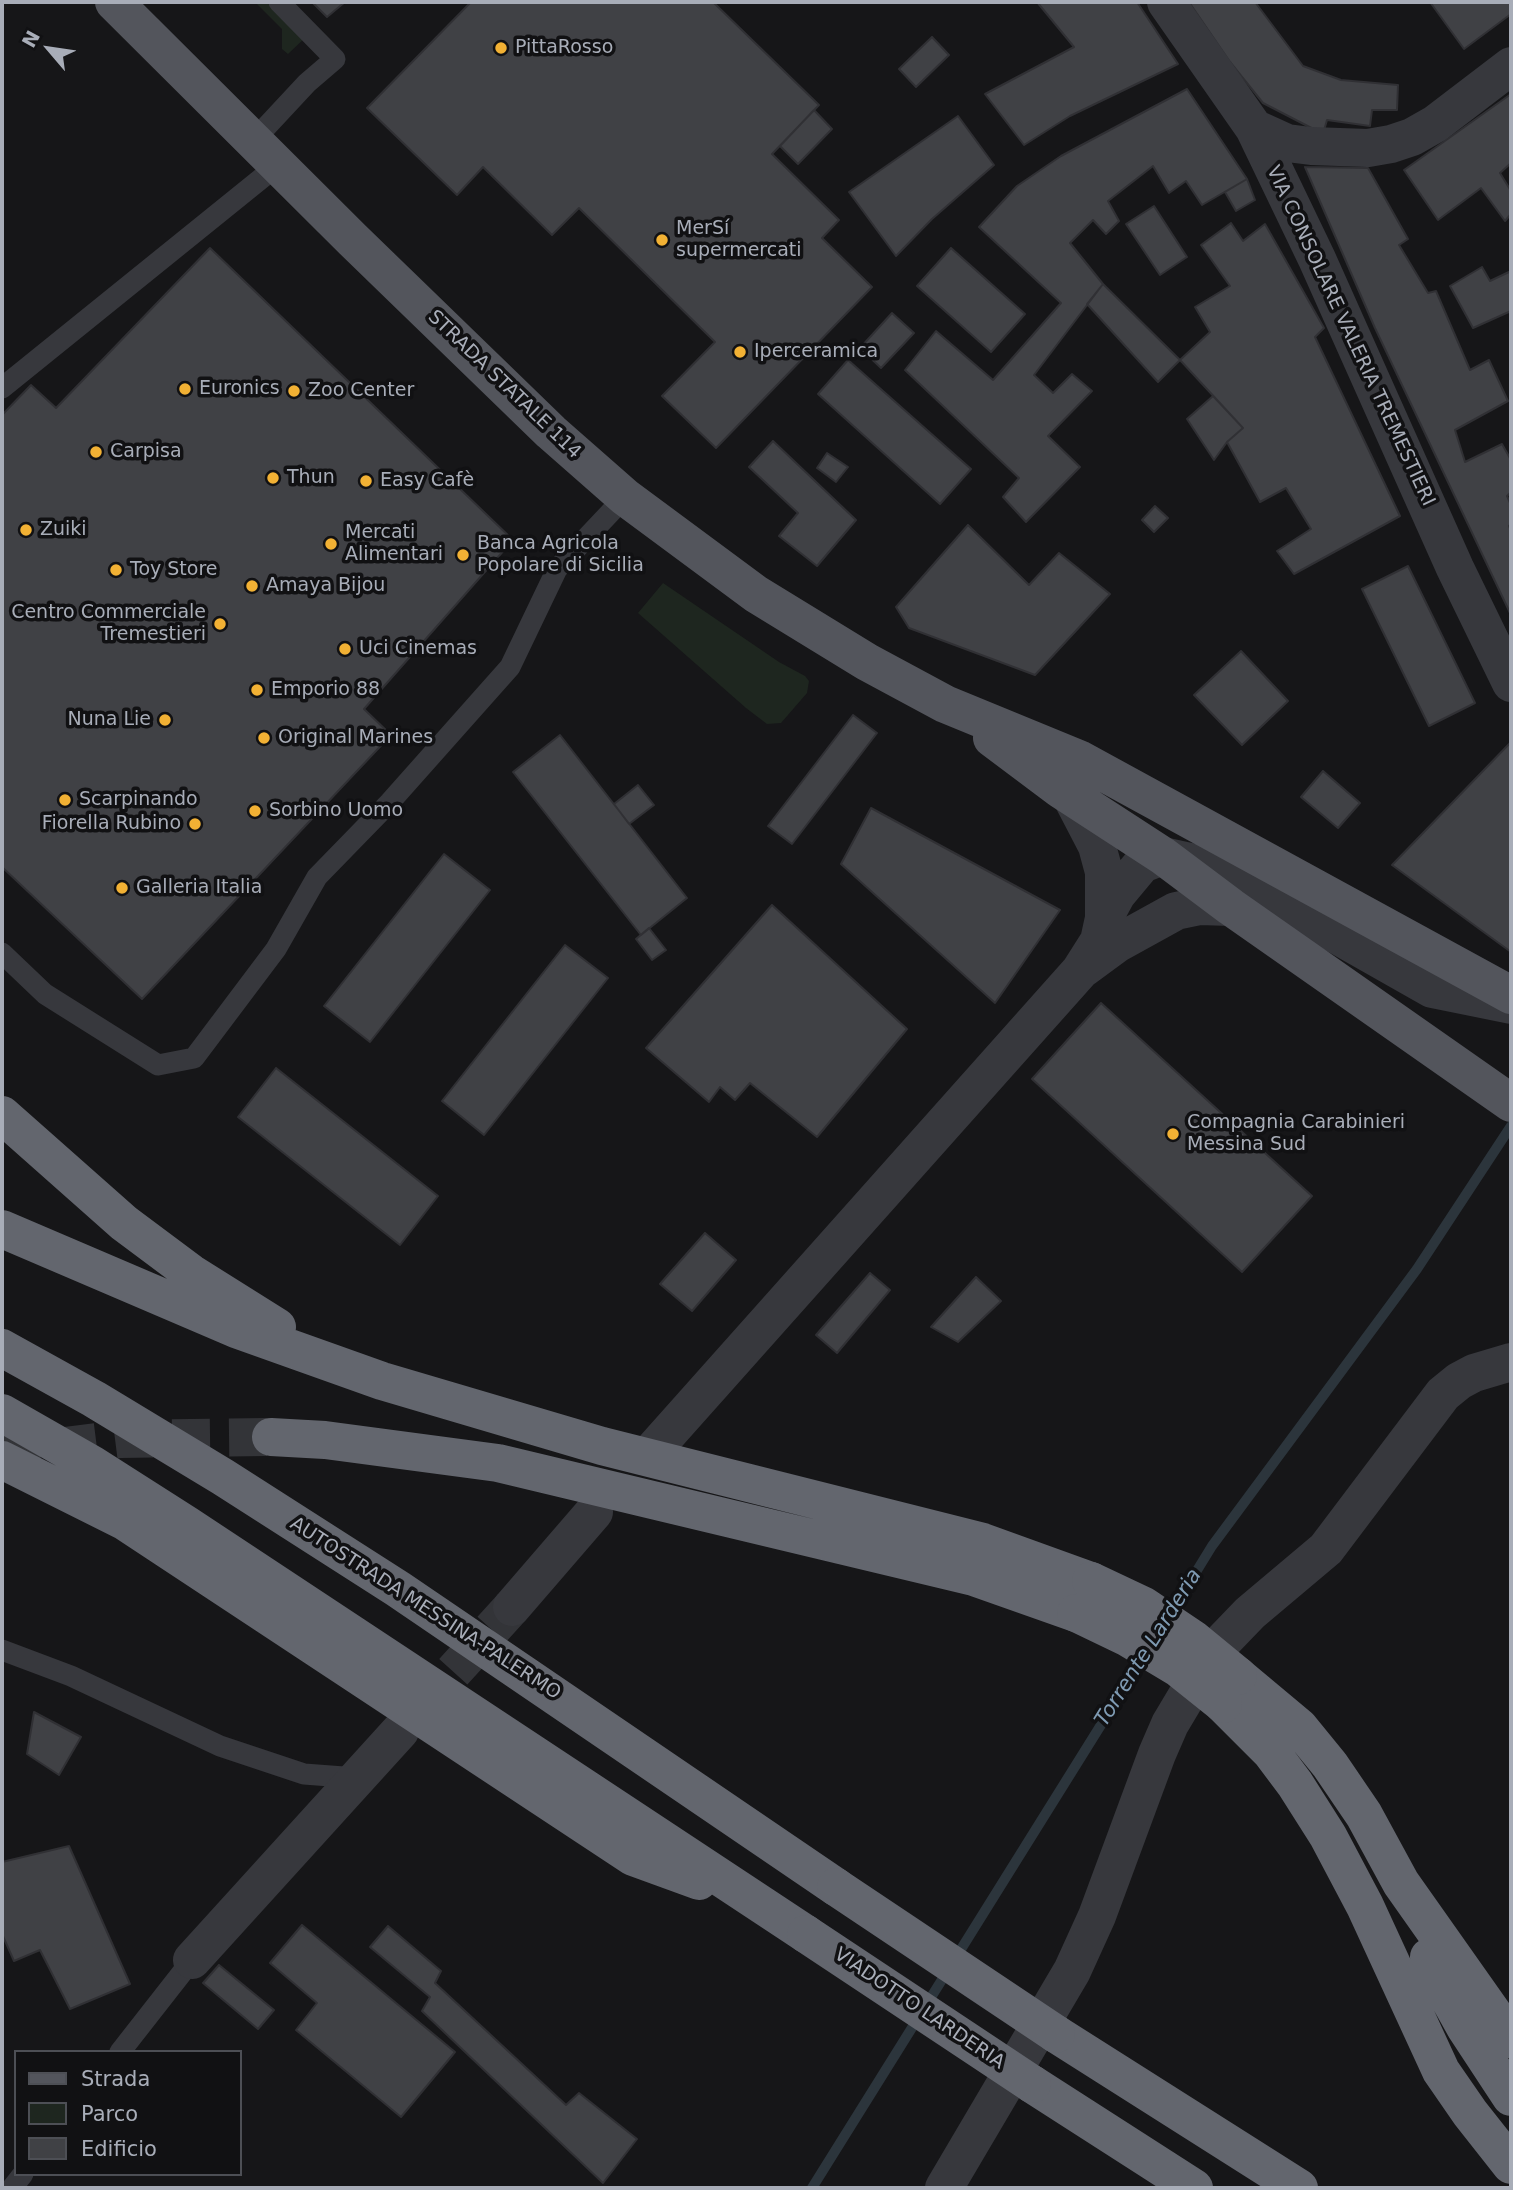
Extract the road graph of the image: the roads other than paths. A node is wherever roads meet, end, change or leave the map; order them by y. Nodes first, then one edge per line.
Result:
1 (114, 2) edge
2 (279, 2) edge
3 (1166, 2) edge
4 (1511, 66) edge
5 (1254, 128) junction
6 (266, 153) junction
7 (2, 388) edge
8 (625, 497) junction
9 (1511, 683) edge
10 (945, 704) junction
11 (1071, 796) junction
12 (1173, 811) junction
13 (1163, 856) junction
14 (1231, 907) junction
15 (1111, 930) junction
16 (2, 953) edge
17 (1511, 995) edge
18 (1511, 1005) edge
19 (1511, 1103) edge
20 (2, 1115) edge
21 (2, 1229) edge
22 (2, 1349) edge
23 (1511, 1362) edge
24 (335, 1364) junction
25 (2, 1413) edge
26 (271, 1437) tunnel mouth
27 (654, 1449) dead end
28 (2, 1460) edge
29 (594, 1512) dead end
30 (1084, 1597) junction
31 (512, 1607) tunnel mouth
32 (2, 1650) edge
33 (1231, 1690) junction
34 (400, 1731) tunnel mouth
35 (357, 1778) junction
36 (1401, 1883) junction
37 (758, 1902) junction
38 (192, 1960) joint
39 (1511, 2039) edge
40 (122, 2050) edge
41 (1511, 2097) edge
42 (1511, 2165) edge
43 (944, 2188) edge
44 (1195, 2188) edge
45 (1299, 2188) edge

1 - 6 main road, STRADA STATALE 114
2 - 6 lane
3 - 5 street, VIA CONSOLARE VALERIA TREMESTIERI
4 - 5 street
5 - 9 street, VIA CONSOLARE VALERIA TREMESTIERI
6 - 7 lane
6 - 8 main road, STRADA STATALE 114
8 - 10 main road, STRADA STATALE 114
8 - 16 lane
10 - 11 main road
10 - 12 main road
11 - 13 main road
11 - 15 street
12 - 13 street
12 - 17 main road
13 - 14 main road
13 - 15 street
13 - 18 street
14 - 15 street
14 - 19 main road
15 - 27 street
20 - 24 highway
21 - 24 highway
22 - 45 highway, AUTOSTRADA MESSINA-PALERMO, bridge
23 - 43 street
24 - 30 highway
25 - 37 highway
26 - 30 highway
28 - 37 highway
29 - 31 street
30 - 33 highway, bridge
32 - 35 lane
33 - 36 highway
33 - 42 highway
34 - 35 street
35 - 38 street
36 - 39 highway
36 - 41 highway
37 - 44 highway, VIADOTTO LARDERIA, bridge
38 - 40 lane

